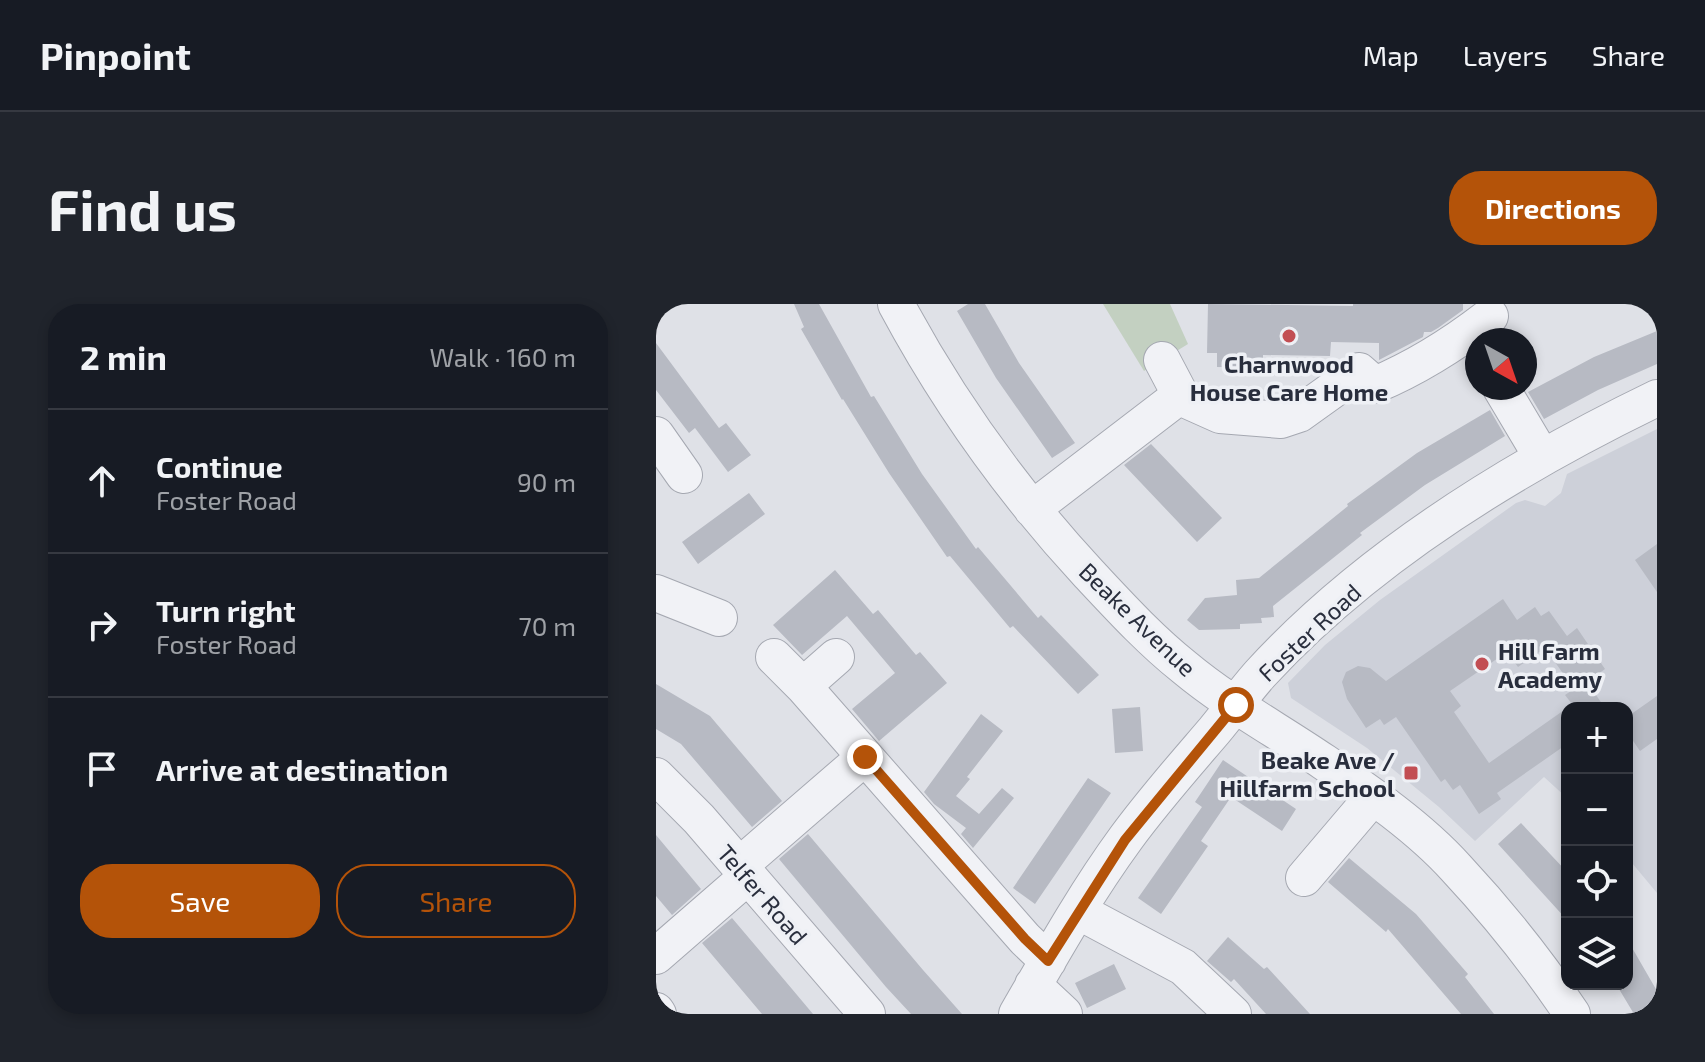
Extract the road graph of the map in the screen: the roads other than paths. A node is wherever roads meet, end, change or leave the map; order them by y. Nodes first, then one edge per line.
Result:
1 (896, 304) edge
2 (1490, 316) dead end
3 (1162, 360) dead end
4 (1182, 398) junction
5 (1657, 398) edge
6 (1508, 400) edge
7 (656, 435) edge
8 (1542, 457) junction
9 (684, 475) dead end
10 (1032, 509) junction
11 (656, 593) edge
12 (719, 618) dead end
13 (774, 657) dead end
14 (836, 657) dead end
15 (803, 686) junction
16 (1236, 705) junction
17 (865, 757) junction
18 (656, 776) edge
19 (1372, 798) junction
20 (744, 871) junction
21 (1304, 878) dead end
22 (1078, 911) junction
23 (656, 956) edge
24 (1033, 987) edge
25 (867, 1014) edge
26 (1064, 1014) edge
27 (1233, 1014) edge
28 (1572, 1014) edge

1 - 10 street, Beake Avenue
2 - 4 street
3 - 4 street
4 - 10 street
5 - 8 street, Foster Road
6 - 8 street
7 - 9 street
8 - 16 street, Foster Road
10 - 16 street, Beake Avenue
11 - 12 street
13 - 15 street
14 - 15 street
15 - 17 street
16 - 19 street, Beake Avenue
16 - 22 street, Foster Road
17 - 20 street
17 - 24 street
18 - 20 street, Telfer Road
19 - 21 street
19 - 28 street, Beake Avenue
20 - 23 street
20 - 25 street, Telfer Road
22 - 24 street, Foster Road
22 - 27 street
24 - 26 street

